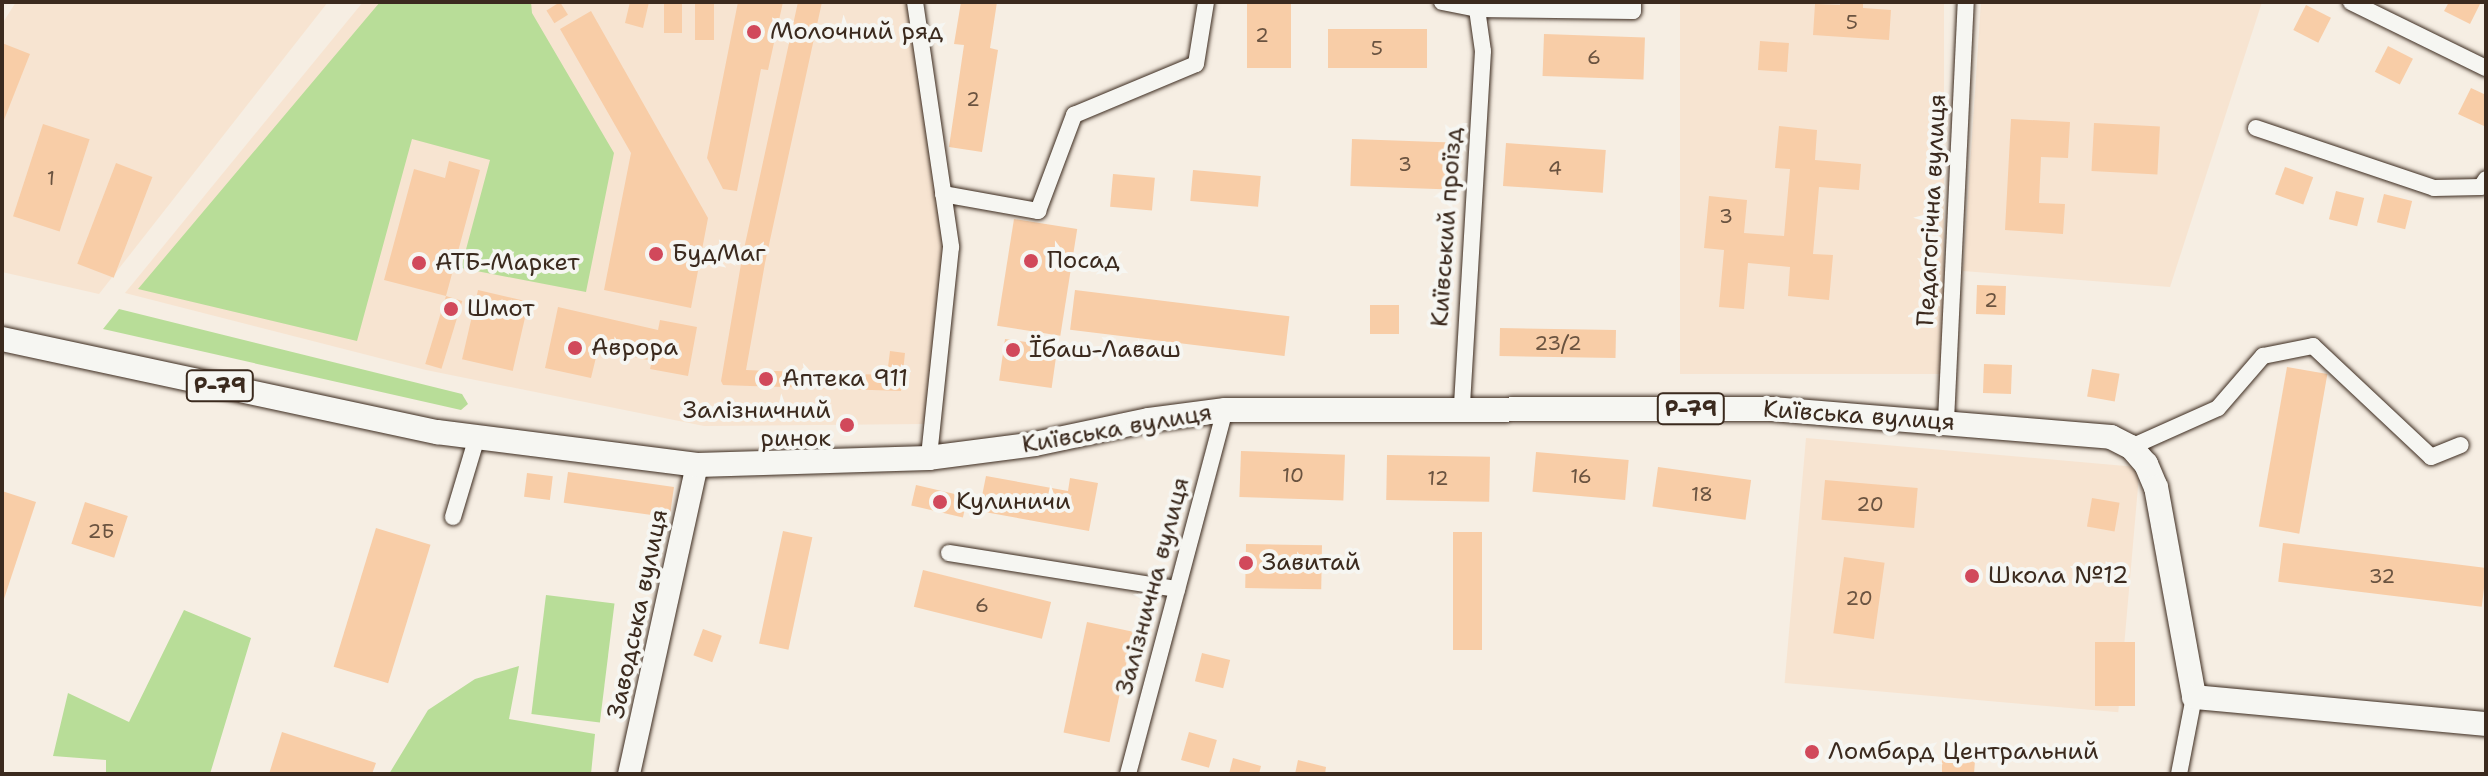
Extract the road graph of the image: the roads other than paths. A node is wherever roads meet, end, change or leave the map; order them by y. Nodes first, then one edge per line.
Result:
1 (915, 2) edge
2 (1206, 2) edge
3 (1442, 2) edge
4 (1633, 2) edge
5 (1966, 2) edge
6 (2351, 2) edge
7 (1477, 9) junction
8 (2486, 68) edge
9 (2256, 128) dead end
10 (2486, 179) edge
11 (943, 194) junction
12 (2, 339) edge
13 (1462, 407) junction
14 (1225, 410) junction
15 (1946, 421) junction
16 (477, 437) junction
17 (2461, 445) dead end
18 (2131, 447) junction
19 (929, 458) junction
20 (697, 465) junction
21 (453, 517) dead end
22 (949, 553) dead end
23 (1177, 589) junction
24 (2194, 697) junction
25 (2486, 724) edge
26 (629, 774) edge
27 (1128, 774) edge
28 (2179, 774) edge

1 - 11 street
2 - 11 street
3 - 7 street
4 - 7 street
5 - 15 street, Педагогічна вулиця
6 - 8 street
7 - 13 street, Київський проїзд
9 - 10 street
11 - 19 street
12 - 16 main road, Р-79
13 - 14 main road, Київська вулиця / Р-79
13 - 15 main road, Київська вулиця / Р-79
14 - 19 main road, Київська вулиця / Р-79
14 - 23 street, Залізнична вулиця
15 - 18 main road, Київська вулиця / Р-79
16 - 20 main road, Р-79
16 - 21 street
17 - 18 street
18 - 24 main road
19 - 20 main road, Київська вулиця / Р-79
20 - 26 street, Заводська вулиця
22 - 23 street
23 - 27 street, Залізнична вулиця
24 - 25 main road
24 - 28 street

